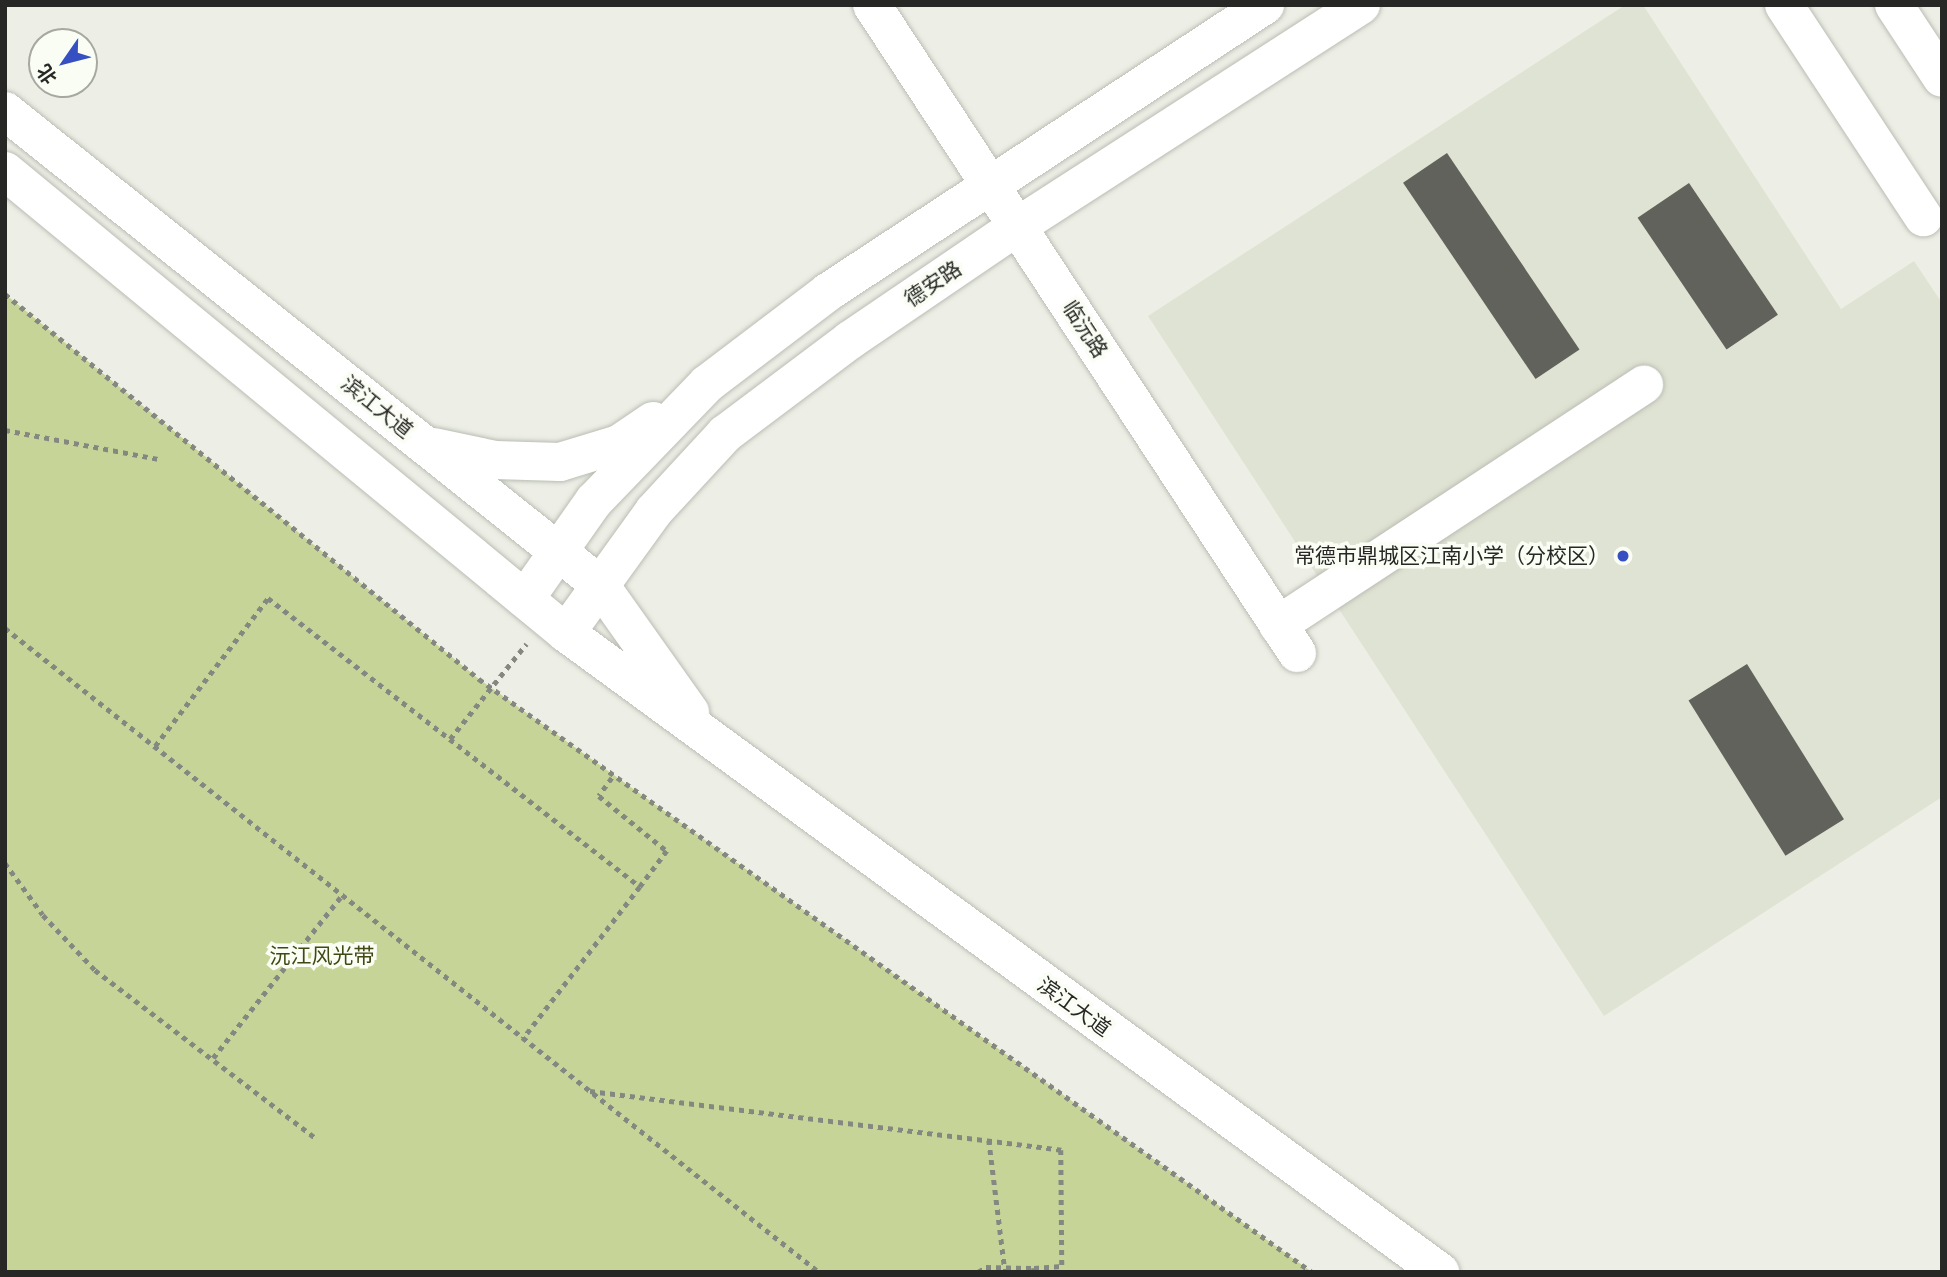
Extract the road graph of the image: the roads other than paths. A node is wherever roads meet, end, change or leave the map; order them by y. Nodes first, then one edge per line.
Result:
1 (872, 5) edge
2 (1265, 5) edge
3 (1361, 5) edge
4 (1784, 5) edge
5 (1894, 5) edge
6 (1942, 78) edge
7 (5, 111) edge
8 (5, 171) edge
9 (989, 183) junction
10 (1923, 217) dead end
11 (1017, 226) junction
12 (707, 384) junction
13 (1644, 385) dead end
14 (424, 444) junction
15 (556, 550) junction
16 (600, 585) junction
17 (546, 616) junction
18 (709, 739) junction
19 (1440, 1272) edge

1 - 9 street, 临沅路
2 - 9 street
3 - 11 street, 德安路
4 - 10 street
5 - 6 street
7 - 14 street, 滨江大道
8 - 17 street, 滨江大道
9 - 11 street, 临沅路
9 - 12 street
11 - 13 street, 临沅路
11 - 16 street, 德安路
12 - 14 street
12 - 15 street
14 - 15 street, 滨江大道
15 - 16 street, 滨江大道
15 - 17 street
16 - 17 street, 德安路
16 - 18 street, 滨江大道
17 - 18 street, 滨江大道
18 - 19 street, 滨江大道

